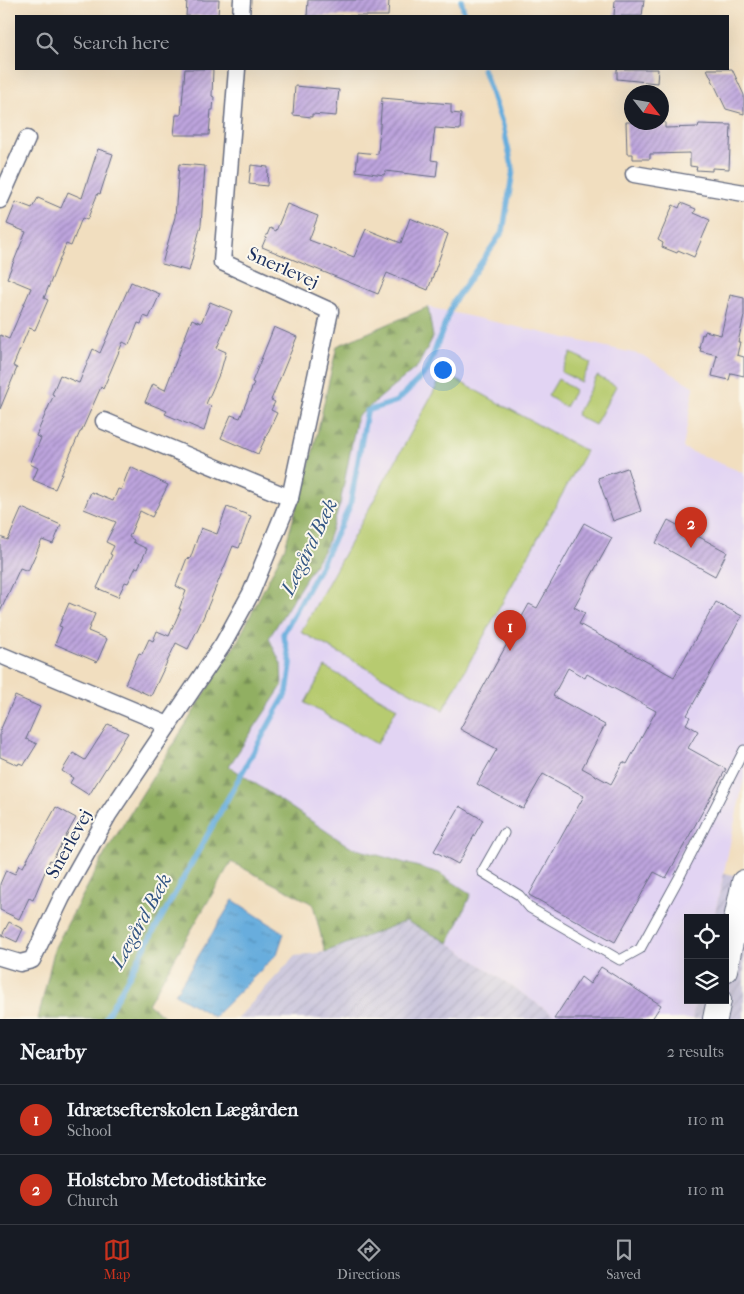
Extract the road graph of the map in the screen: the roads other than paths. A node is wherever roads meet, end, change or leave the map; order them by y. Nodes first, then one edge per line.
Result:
1 (242, 0) edge
2 (241, 15) edge
3 (237, 70) edge
4 (27, 139) dead end
5 (634, 174) dead end
6 (744, 193) edge
7 (0, 200) edge
8 (104, 421) dead end
9 (290, 498) junction
10 (3, 656) dead end
11 (168, 725) junction
12 (744, 750) edge
13 (504, 833) dead end
14 (744, 882) edge
15 (0, 957) edge
16 (727, 959) edge
17 (718, 1004) edge
18 (715, 1019) edge

1 - 2 street
3 - 9 street, Snerlevej
4 - 7 street
5 - 6 street
8 - 9 street
9 - 11 street, Snerlevej
10 - 11 street
11 - 15 street, Snerlevej
12 - 13 lane
14 - 16 street
17 - 18 street

